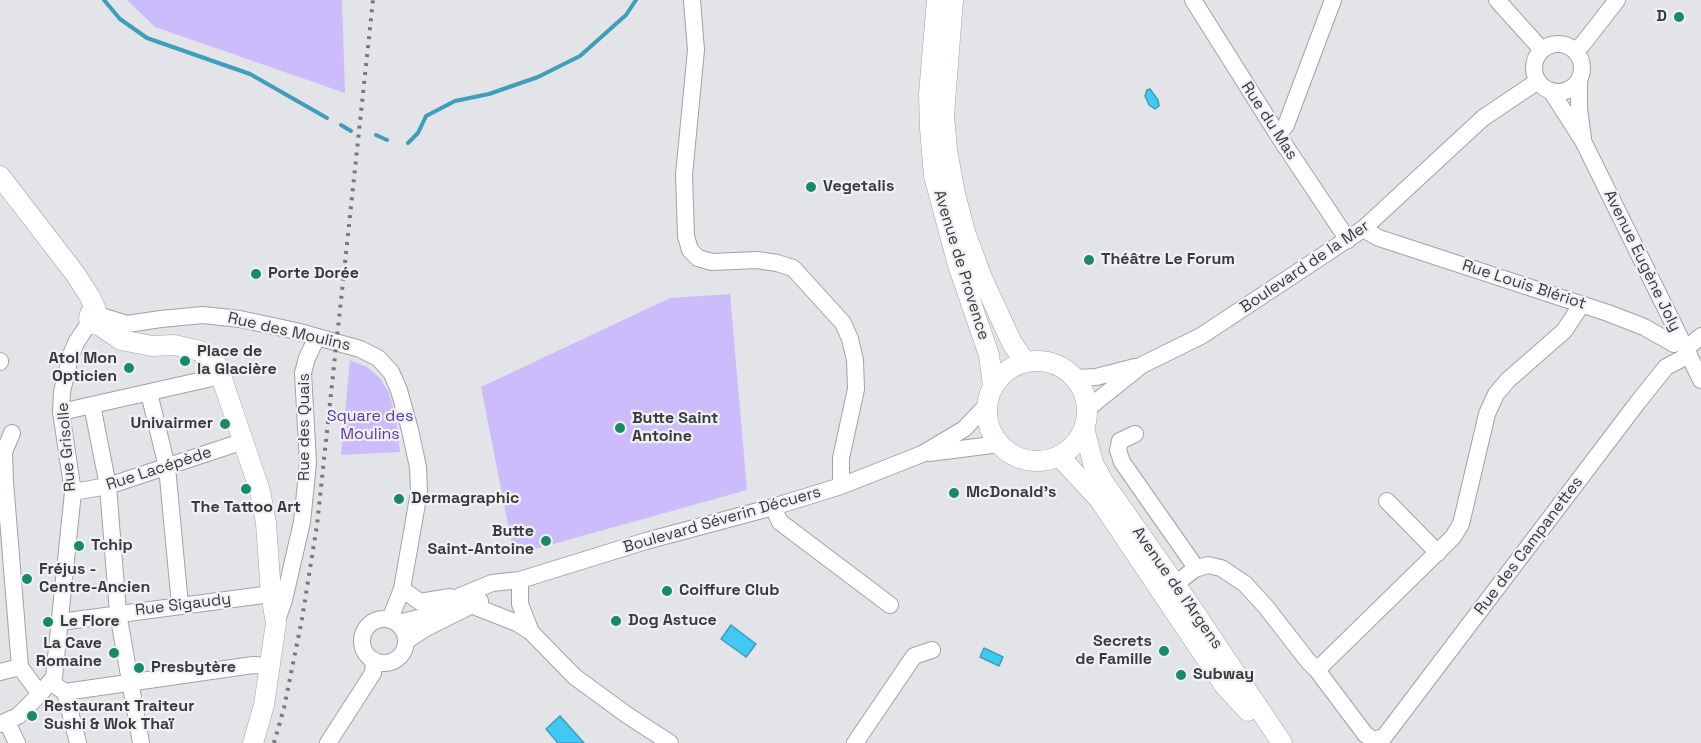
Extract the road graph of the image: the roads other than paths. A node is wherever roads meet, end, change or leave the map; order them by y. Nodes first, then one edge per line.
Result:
1 (692, 0) edge
2 (937, 0) edge
3 (953, 0) edge
4 (1193, 0) edge
5 (1334, 0) edge
6 (1497, 0) edge
7 (1617, 0) edge
8 (1542, 50) junction
9 (1575, 50) junction
10 (1579, 81) junction
11 (1545, 86) junction
12 (1278, 135) junction
13 (1583, 141) junction
14 (0, 176) edge
15 (0, 193) edge
16 (1363, 229) junction
17 (1348, 240) junction
18 (1582, 304) junction
19 (96, 318) junction
20 (1701, 336) edge
21 (318, 337) junction
22 (1685, 348) junction
23 (1025, 362) junction
24 (1142, 365) junction
25 (221, 376) junction
26 (1074, 378) junction
27 (1701, 380) edge
28 (149, 393) junction
29 (990, 395) junction
30 (93, 405) junction
31 (61, 412) junction
32 (1085, 419) junction
33 (12, 433) dead end
34 (1135, 434) dead end
35 (244, 441) junction
36 (1000, 444) junction
37 (922, 454) junction
38 (1059, 456) junction
39 (167, 467) junction
40 (3, 482) edge
41 (108, 486) junction
42 (841, 486) junction
43 (72, 492) junction
44 (1387, 501) dead end
45 (774, 507) junction
46 (4, 513) edge
47 (1438, 553) junction
48 (1195, 569) junction
49 (520, 580) junction
50 (402, 589) junction
51 (1168, 590) junction
52 (271, 594) junction
53 (465, 601) junction
54 (180, 605) junction
55 (890, 605) dead end
56 (118, 613) junction
57 (393, 621) junction
58 (60, 622) junction
59 (276, 623) junction
60 (531, 632) junction
61 (406, 642) junction
62 (932, 650) dead end
63 (374, 660) junction
64 (271, 666) junction
65 (20, 667) junction
66 (1317, 670) junction
67 (0, 672) edge
68 (130, 684) junction
69 (58, 687) junction
70 (40, 694) junction
71 (4, 723) edge
72 (17, 743) edge
73 (78, 743) edge
74 (141, 743) edge
75 (253, 743) edge
76 (328, 743) edge
77 (670, 743) edge
78 (855, 743) edge
79 (1281, 743) edge

1 - 42 street
2 - 29 main road, Avenue de Provence
3 - 23 main road, Avenue de Provence
4 - 12 street, Rue du Mas
5 - 12 street
6 - 8 street
7 - 9 street
8 - 9 street
8 - 11 street
9 - 10 street
10 - 11 street, Boulevard de la Mer
10 - 13 street, Avenue Eugène Joly
11 - 13 street, Avenue Eugène Joly
11 - 16 street, Boulevard de la Mer
12 - 17 street, Rue du Mas
13 - 22 street, Avenue Eugène Joly
14 - 19 main road
15 - 19 main road
16 - 17 street, Boulevard de la Mer
16 - 18 street, Rue Louis Blériot
17 - 24 street, Boulevard de la Mer
18 - 22 street, Rue Louis Blériot
18 - 47 street
19 - 21 street, Rue des Moulins
19 - 25 main road
19 - 31 street, Rue Grisolle
20 - 22 street, Rue des Campanettes
21 - 50 street, Rue des Moulins
21 - 59 street, Rue des Quais
22 - 27 street, Avenue Eugène Joly
22 - 66 street, Rue des Campanettes
23 - 26 main road
23 - 29 main road
24 - 26 street, Boulevard de la Mer
24 - 32 street, Boulevard de la Mer
25 - 28 street
25 - 35 main road
26 - 32 main road
28 - 30 street
28 - 39 street
29 - 36 main road
29 - 37 street, Boulevard Séverin Décuers
30 - 31 street
30 - 41 street
31 - 43 street, Rue Grisolle
32 - 38 main road
32 - 51 main road, Avenue de l'Argens
33 - 40 street
34 - 48 street
35 - 39 street, Rue Lacépède
35 - 52 main road
36 - 37 street, Boulevard Séverin Décuers
36 - 38 main road
37 - 42 street, Boulevard Séverin Décuers
38 - 51 main road, Avenue de l'Argens
39 - 41 street, Rue Lacépède
39 - 54 street
40 - 46 street
41 - 43 street, Rue Lacépède
41 - 56 street
42 - 45 street, Boulevard Séverin Décuers
43 - 58 street, Rue Grisolle
44 - 47 street
45 - 49 street, Boulevard Séverin Décuers
45 - 55 street
46 - 65 street
47 - 66 street
48 - 51 street
48 - 66 street
49 - 53 street, Boulevard Séverin Décuers
49 - 60 street
50 - 53 street
50 - 57 street, Rue des Moulins
51 - 79 main road, Avenue de l'Argens
52 - 54 street, Rue Sigaudy
52 - 59 main road
53 - 57 street, Boulevard Séverin Décuers
53 - 60 street
53 - 61 street, Boulevard Séverin Décuers
54 - 56 street, Rue Sigaudy
56 - 58 street, Rue Sigaudy
56 - 68 street
57 - 61 street
57 - 63 street
58 - 69 street, Rue Grisolle
59 - 64 main road
60 - 77 street
61 - 63 street
62 - 78 street
63 - 76 street
64 - 68 street
64 - 75 main road
65 - 67 street
65 - 70 street
68 - 69 street
68 - 74 street
69 - 70 street
69 - 73 street
70 - 71 street
71 - 72 street

